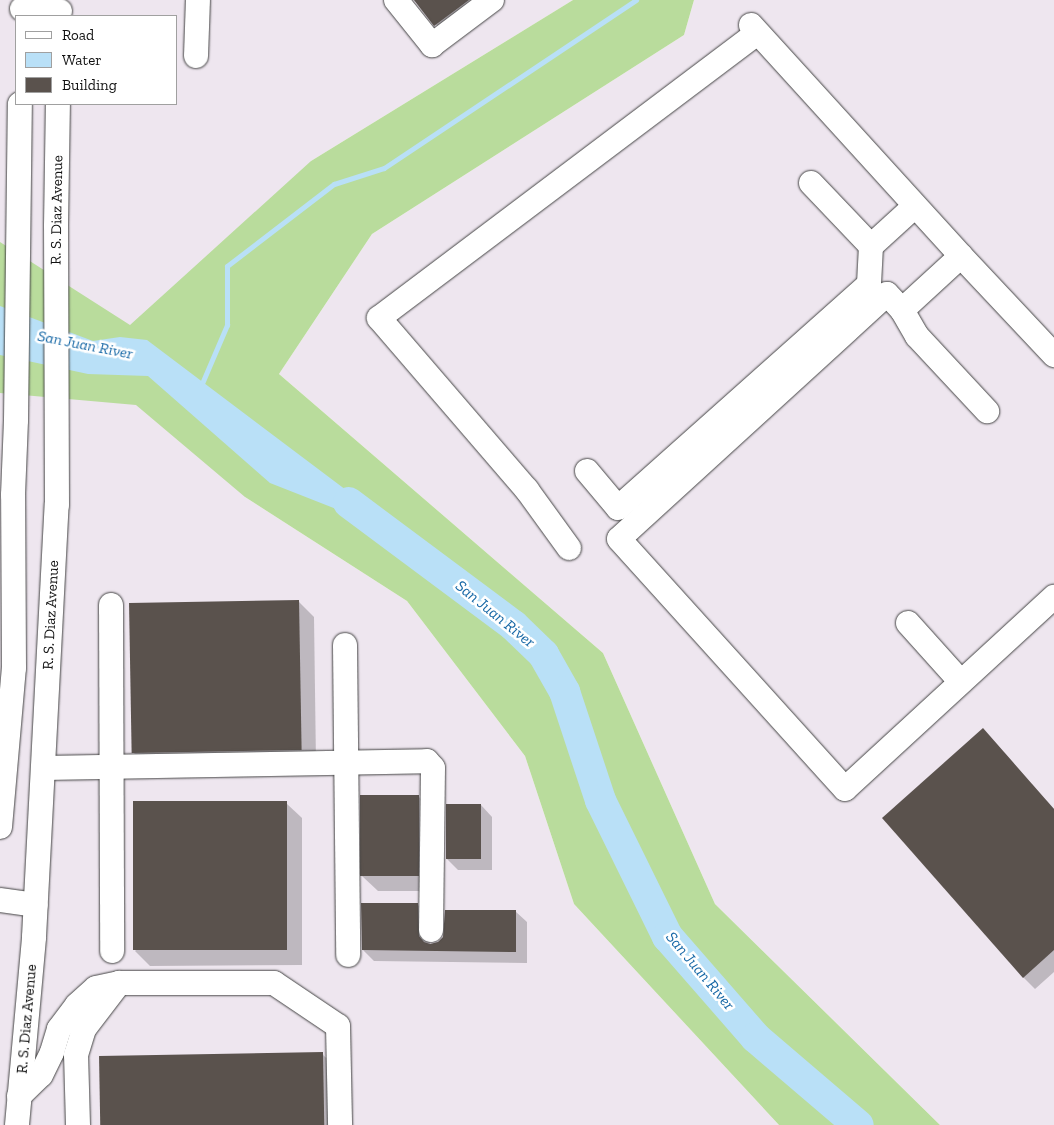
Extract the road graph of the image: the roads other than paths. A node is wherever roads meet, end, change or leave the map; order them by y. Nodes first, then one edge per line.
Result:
1 (198, 0) edge
2 (396, 0) edge
3 (492, 0) edge
4 (22, 8) edge
5 (60, 9) edge
6 (196, 56) dead end
7 (20, 105) edge
8 (58, 105) edge
9 (811, 182) dead end
10 (915, 206) junction
11 (871, 246) junction
12 (961, 256) junction
13 (902, 310) junction
14 (1054, 355) edge
15 (987, 411) dead end
16 (587, 471) dead end
17 (6, 495) edge
18 (569, 548) dead end
19 (1054, 597) edge
20 (111, 605) dead end
21 (908, 623) dead end
22 (345, 644) dead end
23 (961, 682) junction
24 (347, 762) junction
25 (112, 766) junction
26 (44, 768) junction
27 (0, 827) edge
28 (0, 900) edge
29 (36, 905) junction
30 (431, 930) dead end
31 (112, 952) dead end
32 (348, 955) dead end
33 (119, 983) junction
34 (19, 1096) junction
35 (17, 1125) edge
36 (78, 1125) edge
37 (340, 1125) edge

1 - 6 street
2 - 3 street
4 - 5 street
7 - 17 street
8 - 26 street, R. S. Diaz Avenue
9 - 11 street
10 - 11 street
10 - 12 street
10 - 18 street
11 - 16 street
12 - 13 street
12 - 14 street
13 - 15 street
13 - 23 street
17 - 27 street
19 - 23 street
20 - 25 street
21 - 23 street
22 - 24 street
24 - 25 street
24 - 30 street
24 - 32 street
25 - 26 street
25 - 31 street
26 - 29 street, R. S. Diaz Avenue
28 - 29 street
29 - 34 street, R. S. Diaz Avenue
33 - 34 street
33 - 36 street
33 - 37 street
34 - 35 street, R. S. Diaz Avenue

